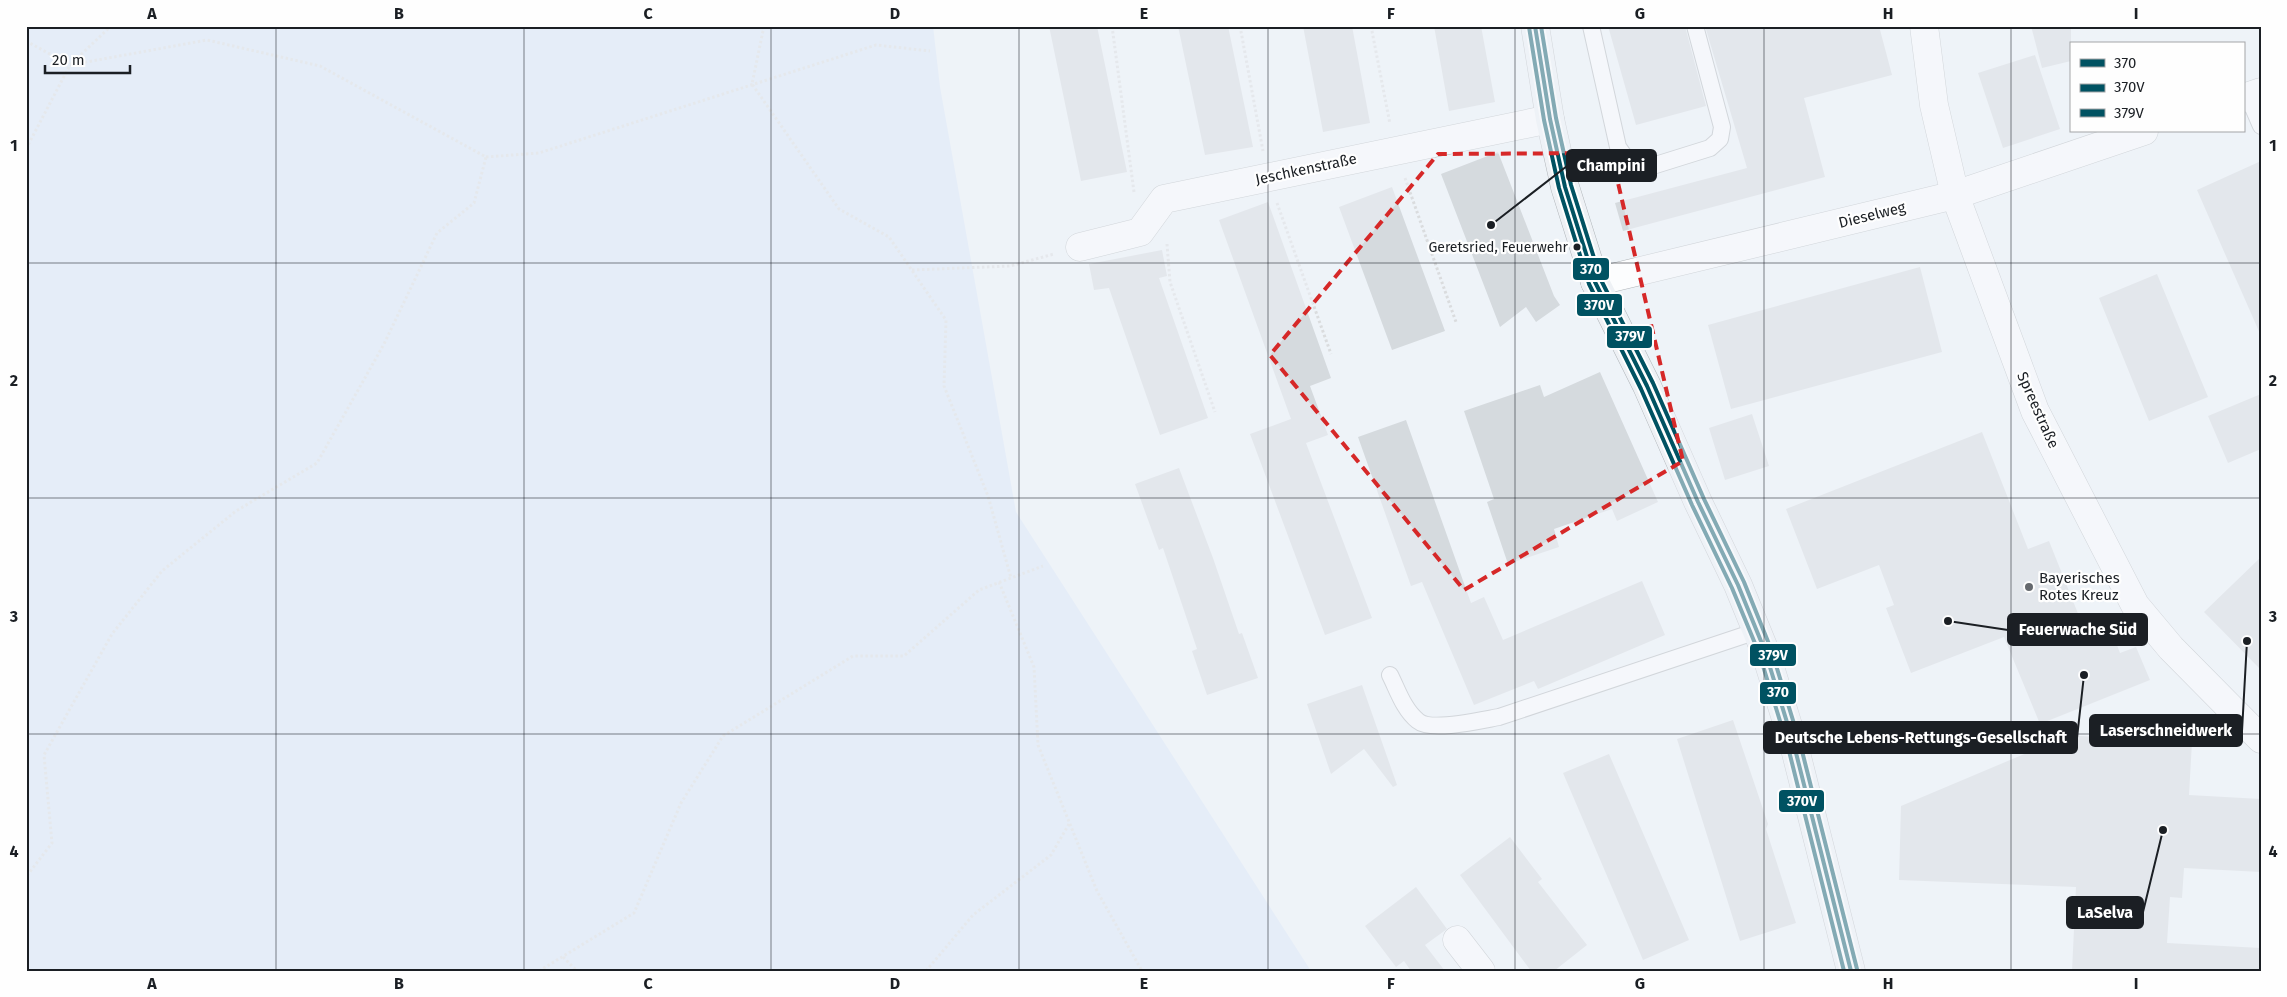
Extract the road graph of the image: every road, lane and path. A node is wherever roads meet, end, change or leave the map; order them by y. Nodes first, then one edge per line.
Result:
1 (111, 26) edge
2 (764, 26) edge
3 (1112, 26) edge
4 (1240, 26) edge
5 (1371, 26) edge
6 (1535, 26) edge
7 (1591, 26) edge
8 (1694, 26) edge
9 (1924, 26) edge
10 (26, 41) edge
11 (930, 51) dead end
12 (70, 65) junction
13 (752, 84) junction
14 (2251, 95) edge
15 (1550, 119) junction
16 (2261, 126) edge
17 (2141, 132) edge
18 (26, 149) edge
19 (1395, 151) junction
20 (486, 156) junction
21 (1268, 177) junction
22 (1956, 195) junction
23 (1164, 198) junction
24 (1140, 232) junction
25 (1080, 247) joint
26 (912, 270) junction
27 (1595, 282) junction
28 (1456, 322) dead end
29 (1331, 354) dead end
30 (1215, 412) dead end
31 (1043, 566) dead end
32 (1011, 578) junction
33 (999, 582) junction
34 (1757, 631) junction
35 (1390, 675) dead end
36 (2261, 739) edge
37 (1070, 824) junction
38 (26, 877) edge
39 (1457, 940) dead end
40 (563, 957) junction
41 (540, 971) edge
42 (577, 971) edge
43 (926, 971) edge
44 (1142, 971) edge
45 (1481, 971) edge
46 (1851, 971) edge

1 - 12 path
2 - 13 path
3 - 24 path
4 - 21 path
5 - 19 path
6 - 15 street
7 - 8 lane
9 - 22 street, Spreestraße
10 - 12 path
11 - 13 path
12 - 18 path
12 - 20 path
13 - 20 path
13 - 26 path
14 - 16 lane
15 - 19 street, Jeschkenstraße
15 - 27 street
17 - 22 street, Dieselweg
19 - 21 street, Jeschkenstraße
19 - 28 path
20 - 38 path
21 - 23 street, Jeschkenstraße
21 - 29 path
22 - 27 street, Dieselweg
22 - 36 street, Spreestraße
23 - 24 street
23 - 30 path
24 - 25 street
25 - 26 path
26 - 32 path
27 - 34 street
31 - 32 path
32 - 33 path
33 - 37 path
33 - 40 path
34 - 35 lane
34 - 46 street
37 - 43 path
37 - 44 path
39 - 45 street
40 - 41 path
40 - 42 path

